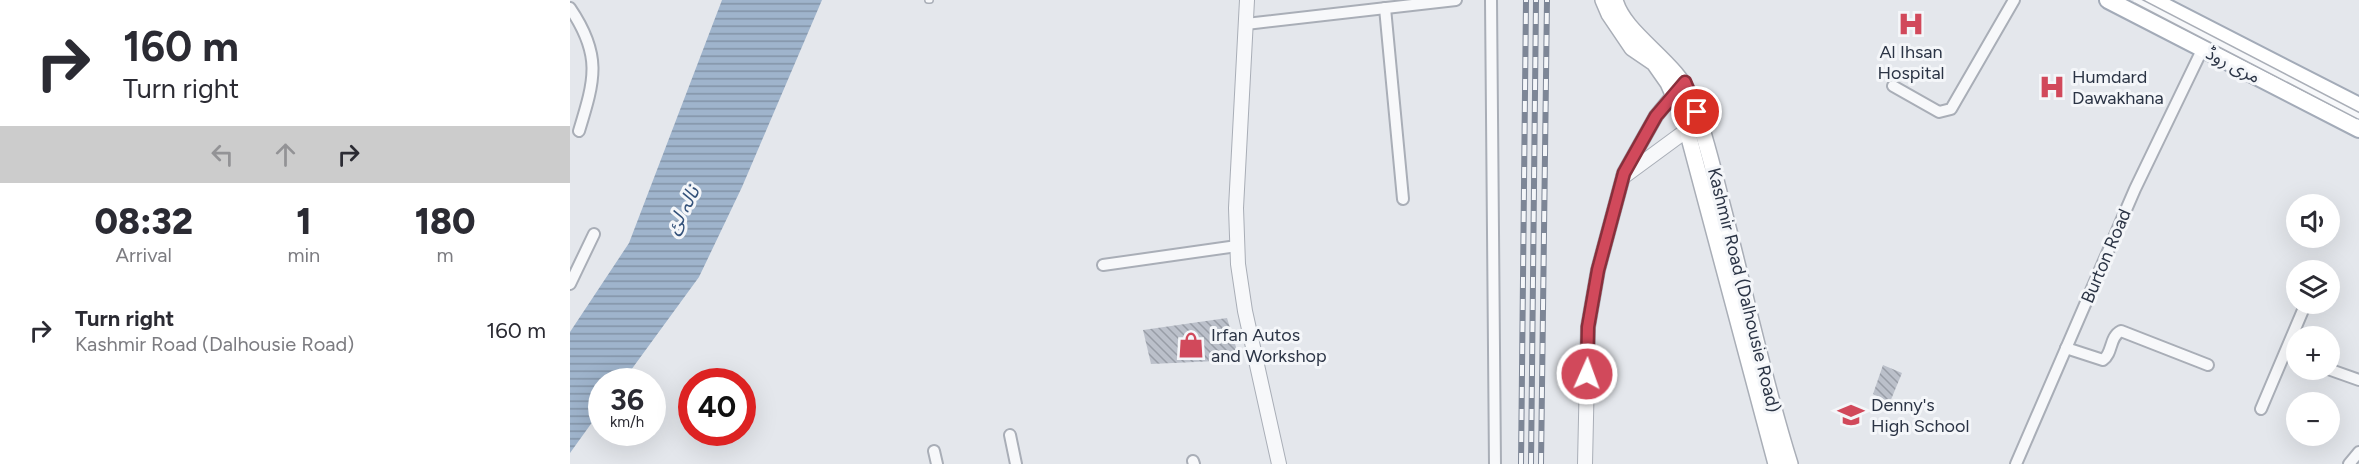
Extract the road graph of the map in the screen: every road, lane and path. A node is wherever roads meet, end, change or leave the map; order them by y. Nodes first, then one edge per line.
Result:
1 (1247, 0) edge
2 (1456, 0) edge
3 (1491, 0) edge
4 (1603, 0) edge
5 (1615, 0) edge
6 (2014, 0) edge
7 (2108, 0) edge
8 (2136, 0) edge
9 (2152, 0) edge
10 (570, 8) edge
11 (1385, 8) junction
12 (1246, 24) junction
13 (2238, 44) junction
14 (2202, 50) junction
15 (2228, 63) junction
16 (1893, 86) dead end
17 (1679, 88) junction
18 (2359, 106) edge
19 (2359, 116) edge
20 (1694, 127) junction
21 (2359, 129) edge
22 (579, 131) dead end
23 (1623, 177) junction
24 (1403, 199) dead end
25 (594, 234) dead end
26 (1237, 246) junction
27 (1102, 265) dead end
28 (570, 284) edge
29 (2301, 314) edge
30 (2066, 348) junction
31 (2285, 354) joint
32 (2208, 365) dead end
33 (2340, 373) edge
34 (2359, 380) edge
35 (2261, 409) dead end
36 (1010, 435) dead end
37 (934, 451) dead end
38 (937, 464) edge
39 (1016, 464) edge
40 (1279, 464) edge
41 (1495, 464) edge
42 (1585, 464) edge
43 (1776, 464) edge
44 (1790, 464) edge
45 (2016, 464) edge

1 - 12 street
2 - 11 street
3 - 41 street
4 - 17 main road, Kashmir Road (Dalhousie Road)
5 - 17 main road, Kashmir Road (Dalhousie Road)
6 - 16 street
7 - 14 main road, مری روڈ
8 - 19 lane, bridge
9 - 13 main road, مری روڈ
10 - 22 street
11 - 12 street
11 - 24 street
12 - 26 street
13 - 15 main road
13 - 18 main road, مری روڈ
14 - 15 main road, مری روڈ
14 - 30 street, Burton Road
15 - 21 main road, مری روڈ
17 - 20 main road, Kashmir Road (Dalhousie Road)
17 - 23 street
20 - 23 street
20 - 43 main road, Kashmir Road (Dalhousie Road)
20 - 44 main road, Kashmir Road (Dalhousie Road)
23 - 42 street
25 - 28 street
26 - 27 street
26 - 40 street
29 - 31 street
30 - 32 street
30 - 45 street, Burton Road
31 - 35 street
33 - 34 street
36 - 39 street
37 - 38 street

